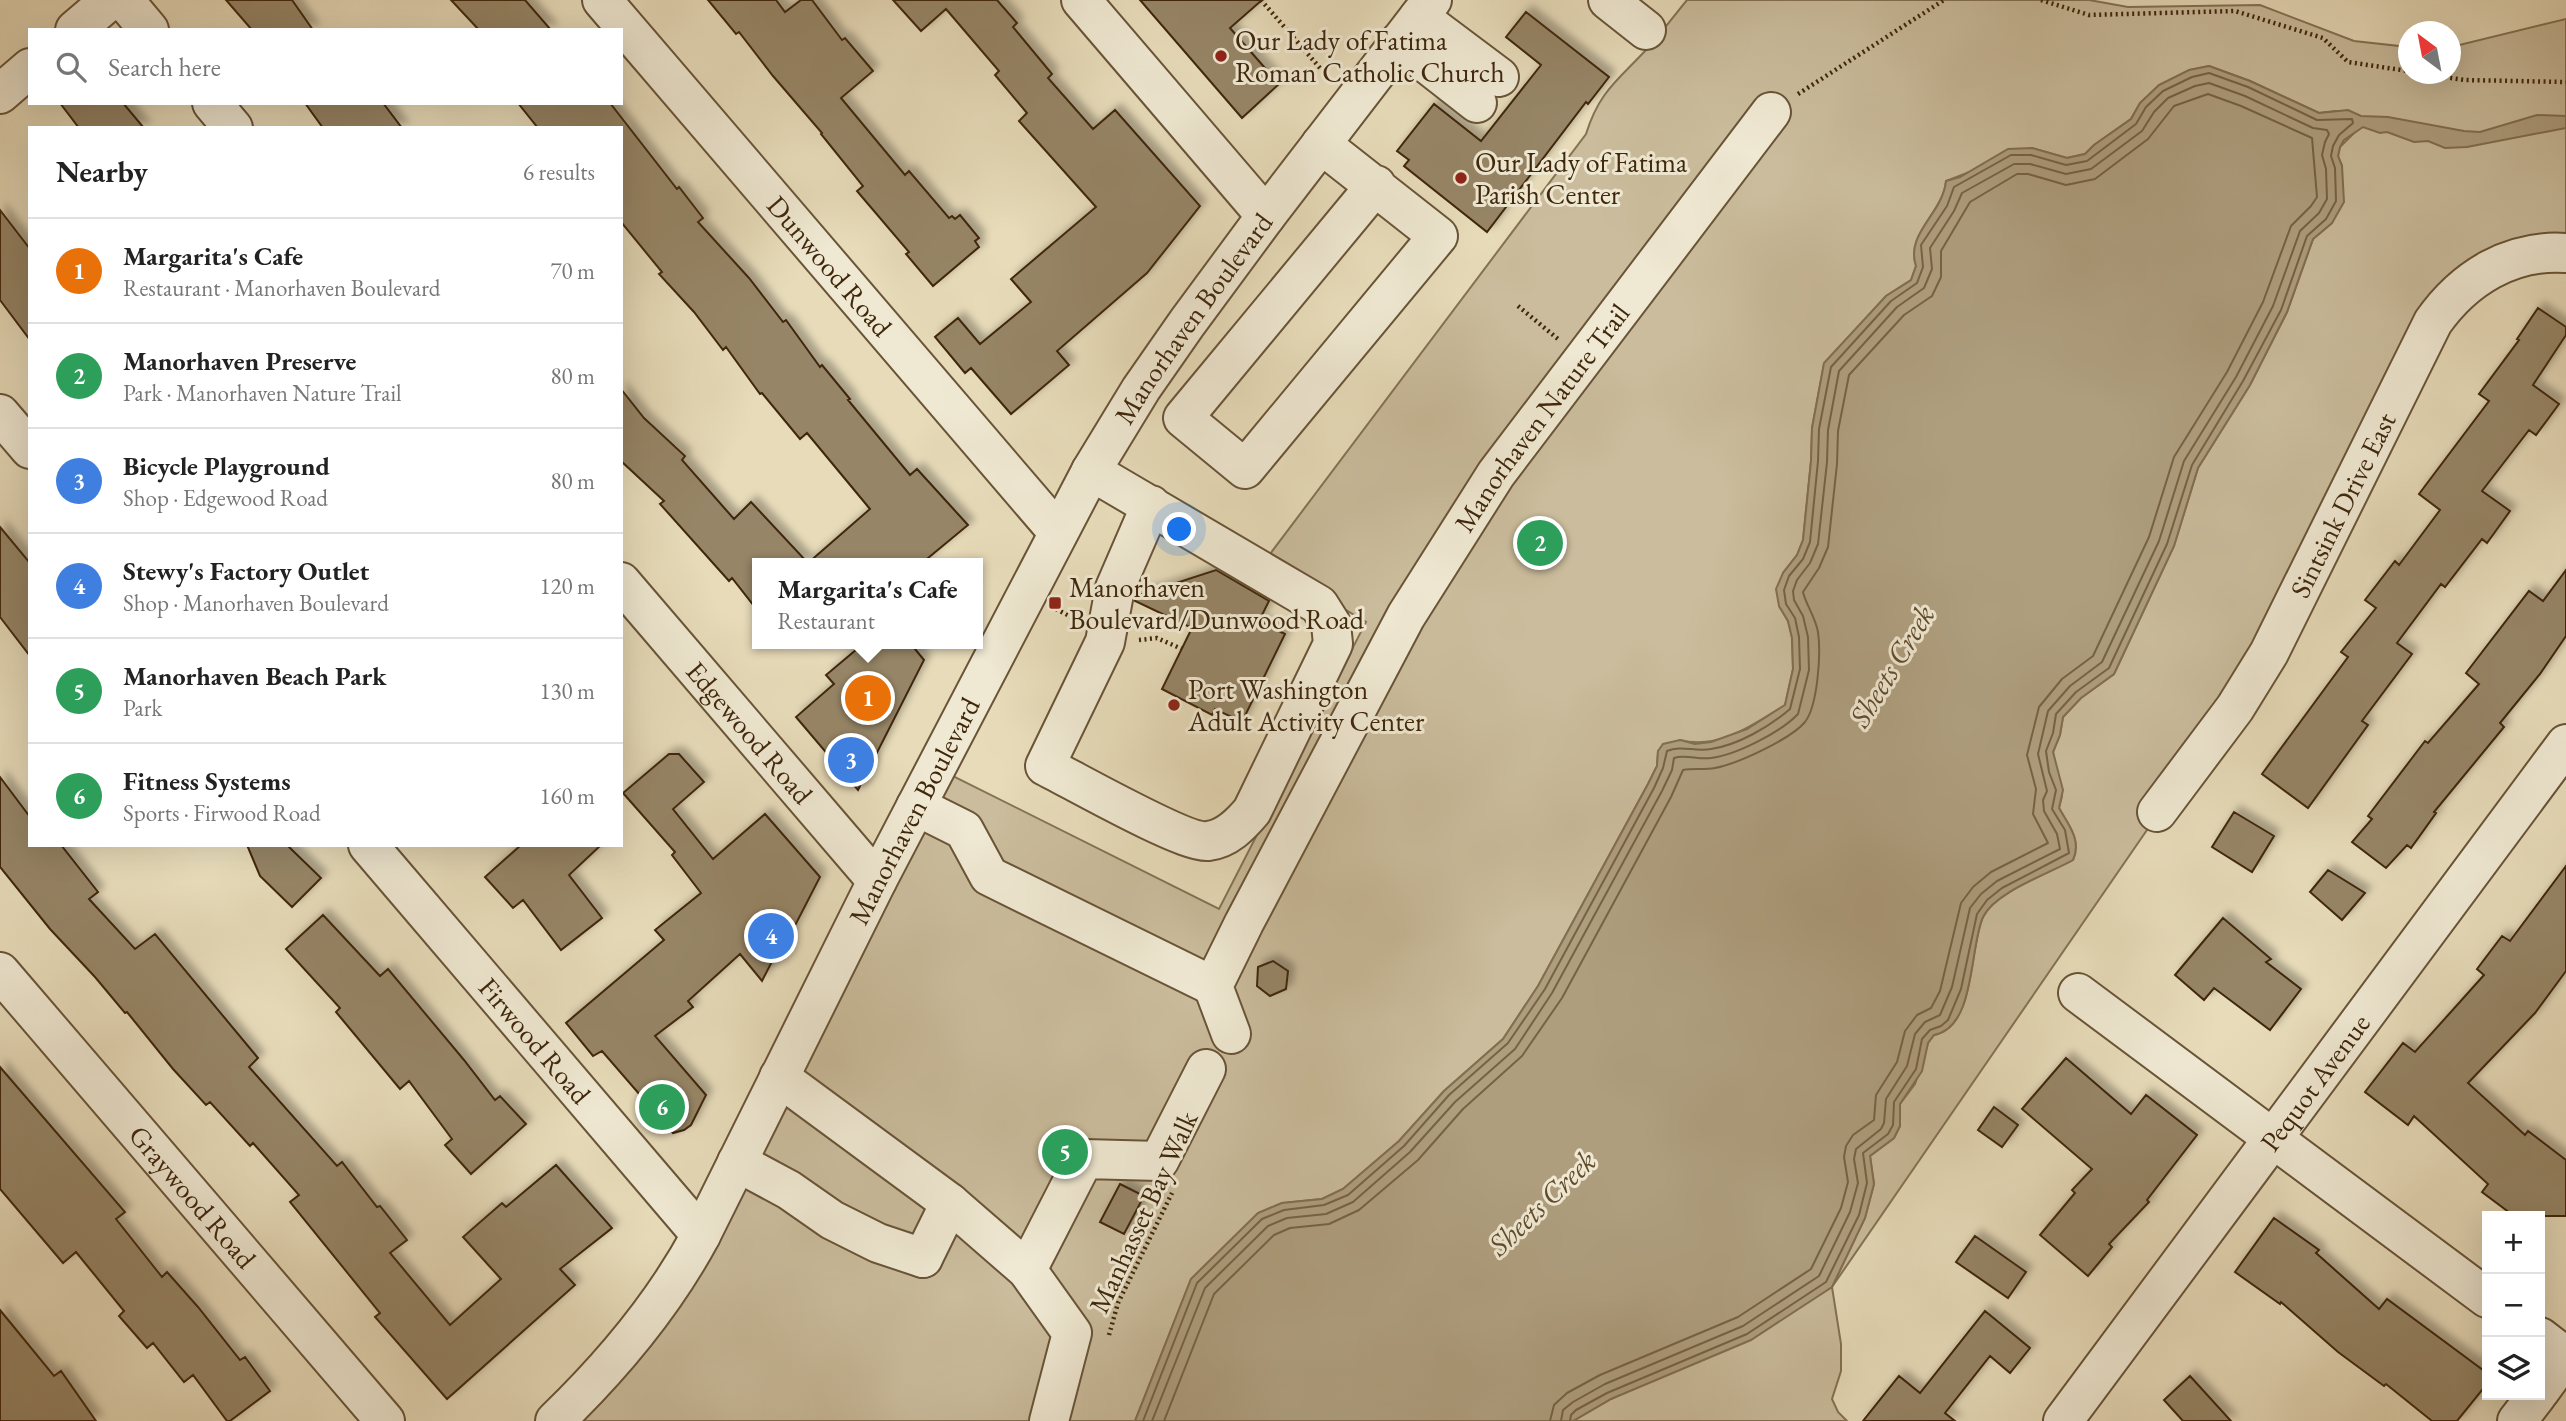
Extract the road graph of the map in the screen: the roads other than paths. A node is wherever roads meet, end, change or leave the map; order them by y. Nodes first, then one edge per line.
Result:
1 (110, 0) edge
2 (124, 0) edge
3 (602, 0) edge
4 (1081, 0) edge
5 (1608, 0) edge
6 (1417, 20) edge
7 (77, 28) edge
8 (147, 28) edge
9 (1646, 30) dead end
10 (28, 70) edge
11 (1488, 90) dead end
12 (0, 93) edge
13 (214, 105) edge
14 (1771, 112) road end
15 (231, 126) edge
16 (1321, 144) junction
17 (1376, 185) junction
18 (1266, 216) junction
19 (2566, 253) edge
20 (1146, 382) junction
21 (0, 414) edge
22 (1183, 418) junction
23 (28, 447) edge
24 (1091, 471) junction
25 (1151, 505) junction
26 (1058, 531) junction
27 (623, 584) edge
28 (2566, 744) edge
29 (916, 806) junction
30 (2157, 811) dead end
31 (370, 847) edge
32 (877, 881) junction
33 (0, 972) edge
34 (1213, 986) junction
35 (2078, 993) dead end
36 (1231, 1034) dead end
37 (1206, 1069) dead end
38 (779, 1077) junction
39 (2274, 1138) junction
40 (737, 1162) junction
41 (950, 1203) junction
42 (701, 1235) junction
43 (1027, 1270) junction
44 (2482, 1294) edge
45 (2545, 1341) edge
46 (2566, 1356) edge
47 (2545, 1384) edge
48 (2533, 1400) edge
49 (385, 1421) edge
50 (555, 1421) edge
51 (1049, 1421) edge
52 (2063, 1421) edge
53 (2517, 1421) edge

1 - 7 street
2 - 8 street
3 - 26 street, Dunwood Road
4 - 18 street
5 - 9 street
6 - 11 street
6 - 16 street, Manorhaven Boulevard
10 - 12 street
13 - 15 street
14 - 34 street, Manorhaven Nature Trail
16 - 17 street
16 - 18 street, Manorhaven Boulevard
17 - 22 street
17 - 22 street
18 - 20 street, Manorhaven Boulevard
19 - 30 street, Sintsink Drive East
20 - 22 street
20 - 24 street, Manorhaven Boulevard
21 - 23 street
24 - 25 street
24 - 26 street, Manorhaven Boulevard
25 - 25 street
26 - 29 street, Manorhaven Boulevard
27 - 32 street, Edgewood Road
28 - 39 street, Pequot Avenue
29 - 32 street, Manorhaven Boulevard
29 - 34 street
31 - 42 street, Firwood Road
32 - 38 street, Manorhaven Boulevard
33 - 49 street, Graywood Road
34 - 36 street
35 - 39 street
37 - 43 street
38 - 40 street, Manorhaven Boulevard
38 - 41 street
39 - 44 street
39 - 52 street, Pequot Avenue
40 - 41 street
40 - 42 street, Manorhaven Boulevard
41 - 43 street
42 - 50 street, Manorhaven Boulevard
43 - 51 street
45 - 46 street
46 - 47 street
48 - 53 street

